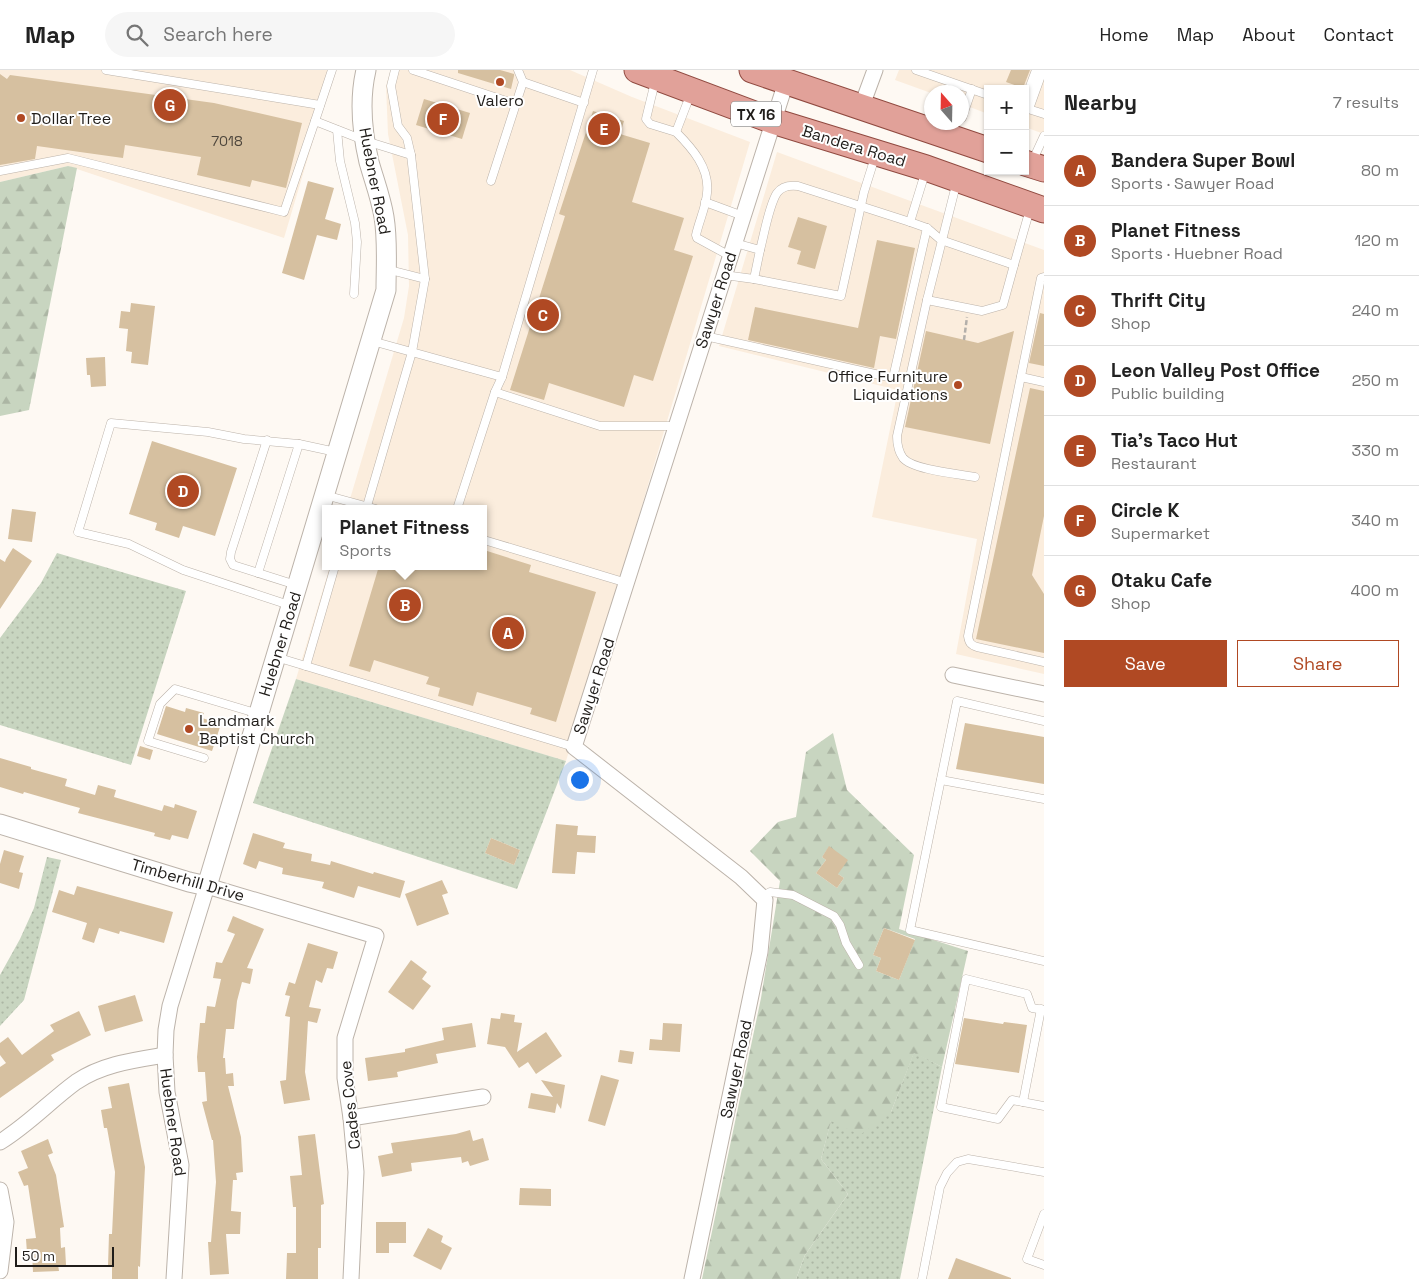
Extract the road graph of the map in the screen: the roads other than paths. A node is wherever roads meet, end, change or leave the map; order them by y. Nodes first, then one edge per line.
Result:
1 (106, 70) edge
2 (332, 70) edge
3 (366, 70) edge
4 (395, 70) edge
5 (413, 70) edge
6 (518, 70) edge
7 (593, 70) edge
8 (752, 70) edge
9 (875, 70) edge
10 (916, 70) edge
11 (1036, 70) edge
12 (1043, 70) edge
13 (647, 74) edge
14 (787, 79) junction
15 (523, 82) junction
16 (972, 89) junction
17 (1029, 89) edge
18 (692, 90) junction
19 (984, 94) edge
20 (969, 97) edge
21 (584, 103) junction
22 (1029, 103) edge
23 (516, 104) junction
24 (320, 105) junction
25 (861, 108) junction
26 (1029, 109) edge
27 (1044, 114) edge
28 (315, 121) junction
29 (774, 121) junction
30 (924, 122) edge
31 (337, 130) junction
32 (958, 130) edge
33 (676, 132) junction
34 (1044, 136) edge
35 (366, 141) junction
36 (984, 147) edge
37 (876, 153) junction
38 (411, 156) junction
39 (1033, 166) edge
40 (926, 168) junction
41 (0, 171) edge
42 (958, 179) junction
43 (491, 181) dead end
44 (705, 202) junction
45 (861, 206) junction
46 (1038, 207) edge
47 (743, 216) junction
48 (910, 222) junction
49 (927, 228) junction
50 (941, 240) junction
51 (732, 249) junction
52 (760, 250) junction
53 (1014, 265) junction
54 (386, 269) junction
55 (724, 275) junction
56 (1044, 277) edge
57 (425, 279) junction
58 (754, 279) junction
59 (354, 294) dead end
60 (927, 300) junction
61 (705, 336) junction
62 (372, 341) junction
63 (412, 352) junction
64 (502, 377) junction
65 (1021, 377) junction
66 (1044, 382) edge
67 (495, 392) junction
68 (676, 426) junction
69 (267, 440) junction
70 (299, 444) junction
71 (338, 452) junction
72 (975, 477) dead end
73 (325, 495) junction
74 (322, 505) edge
75 (322, 505) edge
76 (350, 505) edge
77 (367, 505) edge
78 (458, 505) edge
79 (487, 541) edge
80 (334, 570) edge
81 (258, 573) junction
82 (627, 583) junction
83 (298, 586) junction
84 (292, 606) junction
85 (276, 657) junction
86 (1044, 662) edge
87 (306, 666) junction
88 (953, 675) dead end
89 (1044, 694) edge
90 (259, 714) junction
91 (1044, 721) edge
92 (574, 747) junction
93 (204, 758) dead end
94 (941, 780) junction
95 (1044, 798) edge
96 (0, 824) edge
97 (207, 886) junction
98 (762, 897) junction
99 (376, 936) joint
100 (1044, 960) edge
101 (859, 965) dead end
102 (1042, 1009) edge
103 (164, 1055) junction
104 (484, 1097) dead end
105 (1023, 1102) junction
106 (1044, 1106) edge
107 (351, 1118) junction
108 (0, 1142) edge
109 (1044, 1172) edge
110 (0, 1190) edge
111 (1044, 1214) edge
112 (1044, 1265) edge
113 (0, 1271) edge
114 (174, 1279) edge
115 (351, 1279) edge
116 (692, 1279) edge
117 (922, 1279) edge

1 - 24 lane
2 - 24 lane
3 - 35 street, Huebner Road
4 - 38 lane
5 - 23 lane
6 - 15 lane
7 - 21 lane
8 - 14 main road, TX 16
9 - 25 street
10 - 16 lane
11 - 17 lane
12 - 22 lane
13 - 18 main road, Bandera Road / TX 16
13 - 33 lane
14 - 25 main road, TX 16
14 - 29 street, Sawyer Road
15 - 21 lane
15 - 23 lane
16 - 19 lane
16 - 20 lane
18 - 29 main road, Bandera Road / TX 16
18 - 33 lane
21 - 64 lane
23 - 43 lane
24 - 28 lane
25 - 30 main road, TX 16
26 - 27 lane
28 - 31 lane
28 - 41 lane
29 - 37 main road, Bandera Road / TX 16
29 - 47 street, Sawyer Road
31 - 35 lane
31 - 59 lane
32 - 36 main road, TX 16
33 - 44 lane
34 - 39 lane
35 - 38 lane
35 - 54 street, Huebner Road
37 - 40 main road, Bandera Road / TX 16
37 - 45 lane
38 - 57 lane
40 - 42 main road, Bandera Road / TX 16
40 - 48 lane
42 - 46 main road, Bandera Road / TX 16
42 - 50 lane
44 - 47 lane
44 - 51 lane
45 - 48 lane
45 - 52 lane
45 - 58 lane
46 - 53 lane
47 - 51 street, Sawyer Road
48 - 49 lane
49 - 50 lane
49 - 61 lane
50 - 53 lane
50 - 60 lane
51 - 52 lane
51 - 55 street, Sawyer Road
52 - 58 lane
53 - 60 lane
54 - 57 lane
54 - 62 street, Huebner Road
55 - 58 lane
55 - 61 street, Sawyer Road
56 - 65 lane
57 - 63 lane
60 - 72 lane
61 - 68 street, Sawyer Road
62 - 63 lane
62 - 71 street, Huebner Road
63 - 64 lane
63 - 77 lane
64 - 67 lane
65 - 66 lane
65 - 86 lane
67 - 68 lane
67 - 78 lane
68 - 82 street, Sawyer Road
69 - 70 lane
69 - 81 lane
69 - 84 lane
70 - 71 lane
70 - 81 lane
71 - 73 street, Huebner Road
73 - 75 street, Huebner Road
73 - 76 lane
74 - 83 street, Huebner Road
79 - 82 lane
80 - 87 lane
81 - 83 lane
82 - 92 street, Sawyer Road
83 - 84 street, Huebner Road
84 - 85 street, Huebner Road
85 - 87 lane
85 - 90 street, Huebner Road
87 - 92 lane
88 - 89 street
90 - 93 lane
90 - 97 street, Huebner Road
91 - 94 lane
92 - 98 street, Sawyer Road
94 - 95 lane
94 - 100 lane
96 - 97 street, Timberhill Drive
97 - 99 street, Timberhill Drive
97 - 103 street, Huebner Road
98 - 101 lane
98 - 116 street, Sawyer Road
99 - 107 street, Cades Cove
102 - 105 lane
102 - 105 lane
103 - 108 street
103 - 114 street, Huebner Road
104 - 107 street
105 - 106 lane
107 - 115 street, Cades Cove
109 - 117 lane
110 - 113 street
111 - 112 lane

